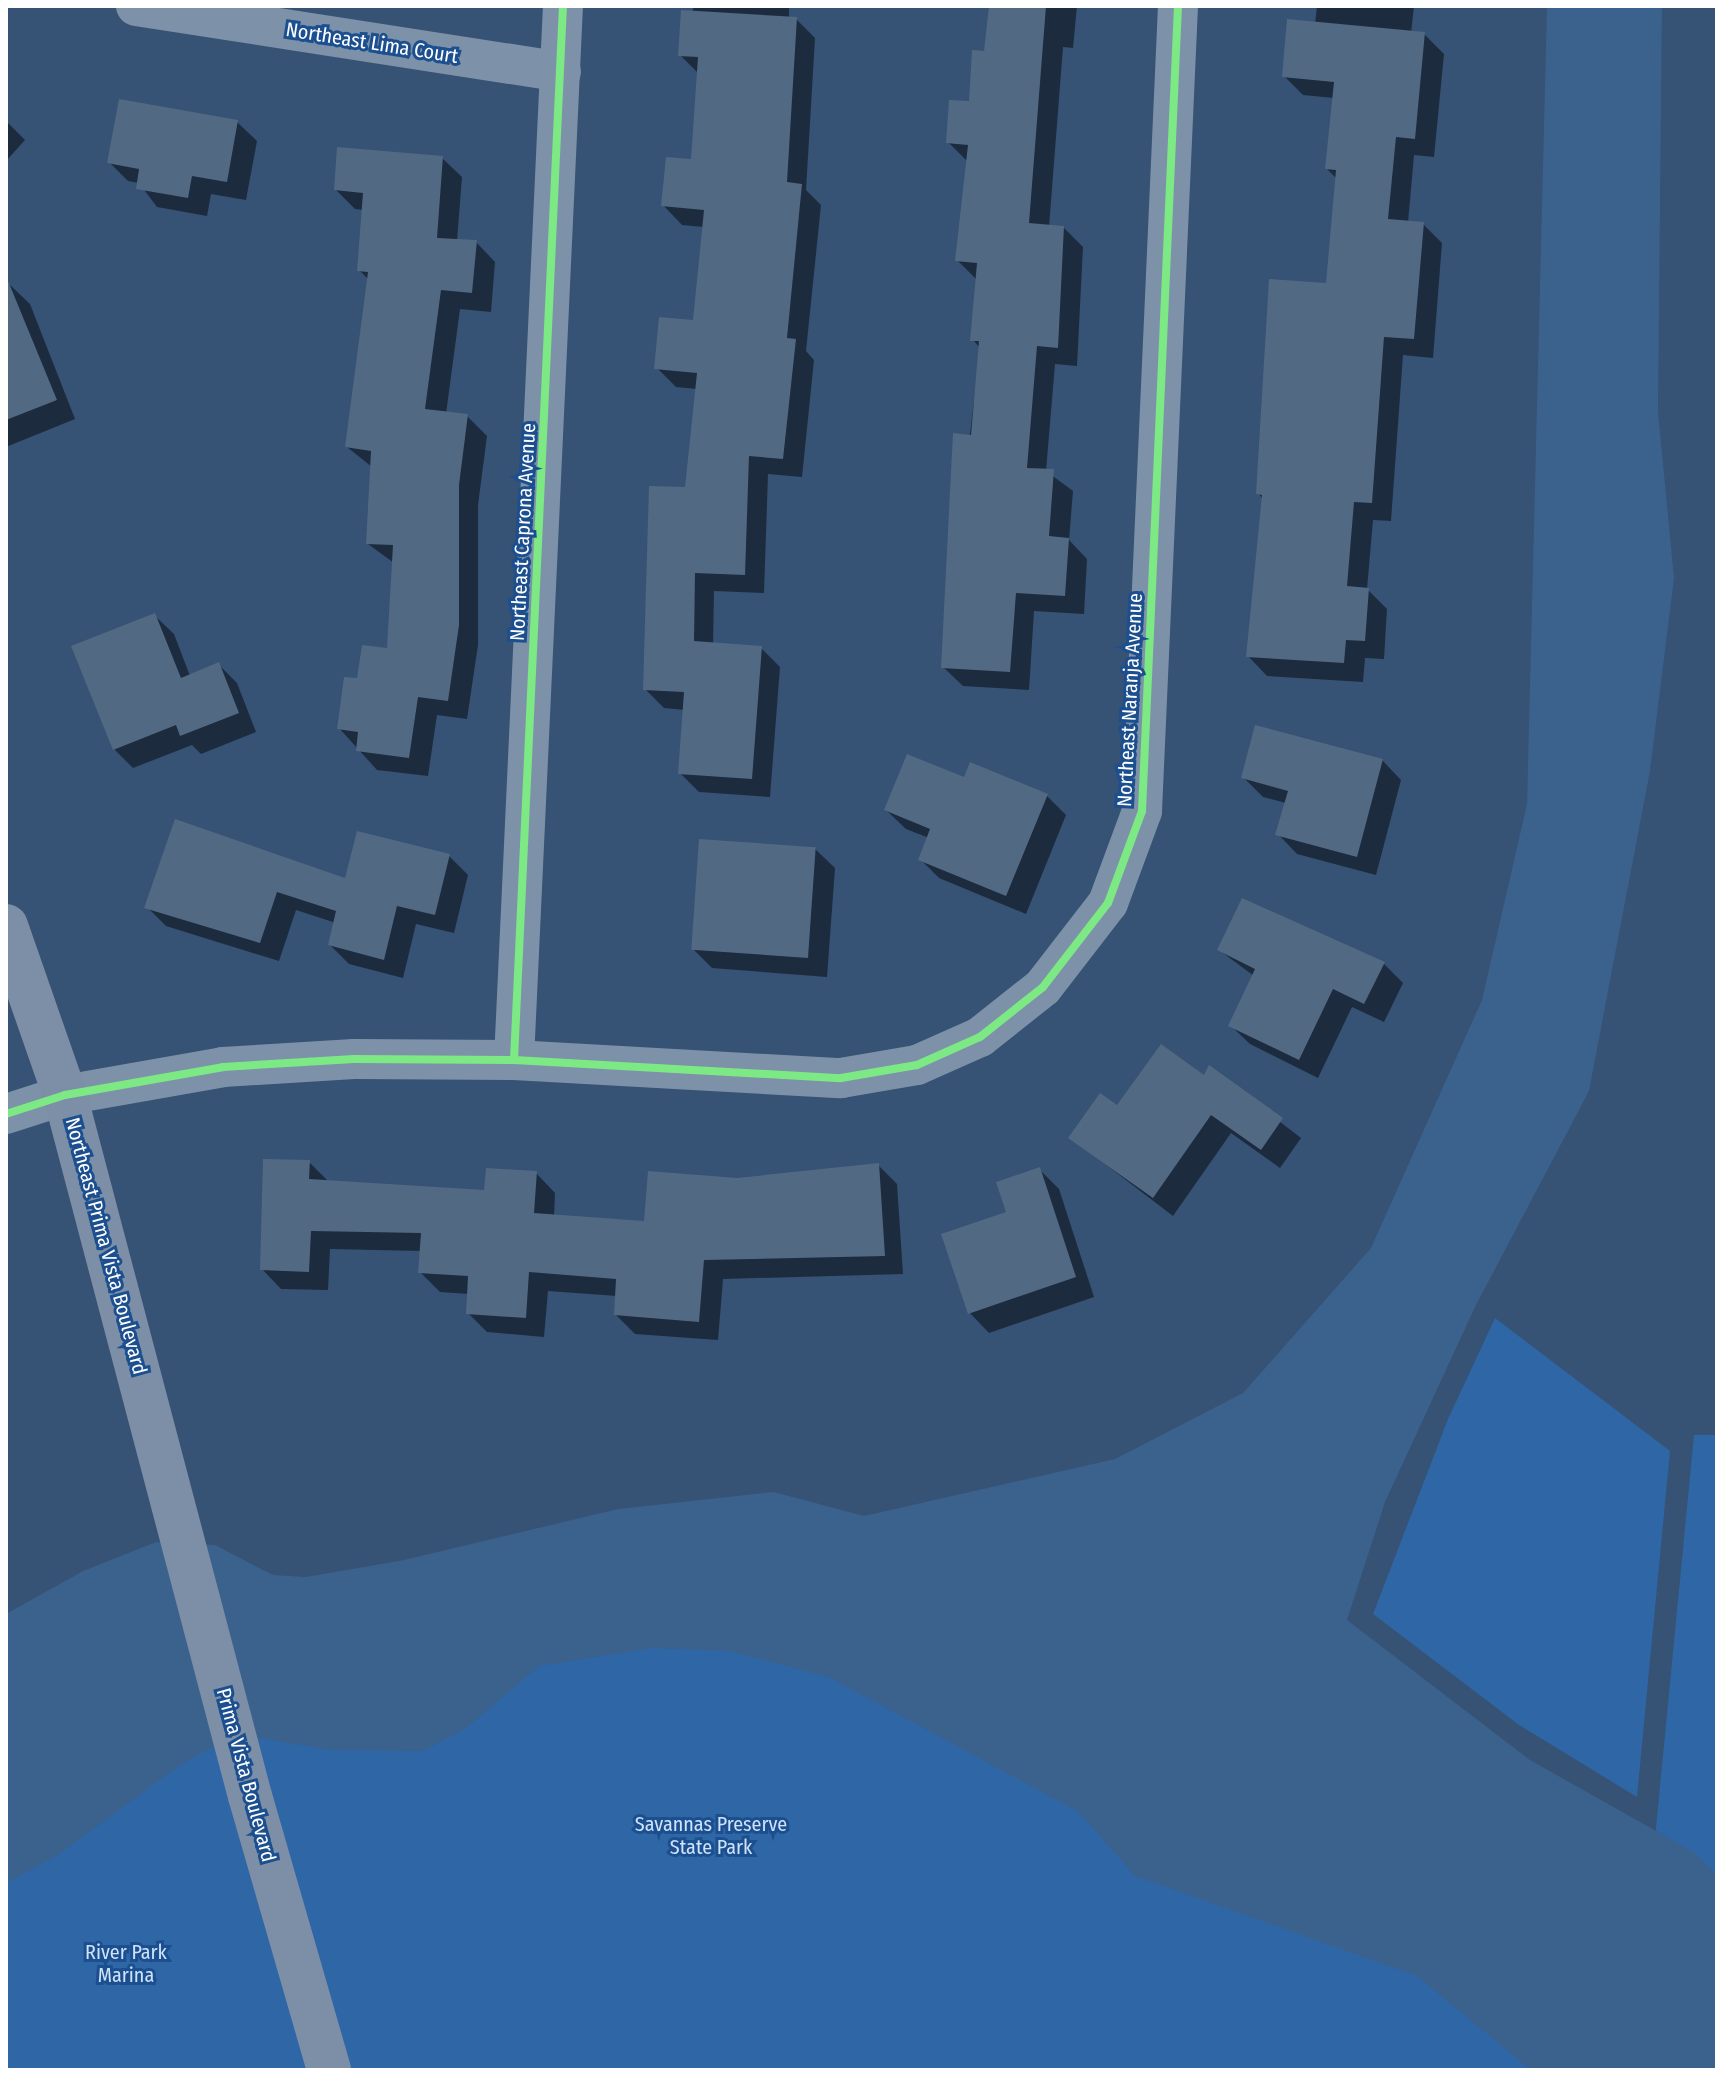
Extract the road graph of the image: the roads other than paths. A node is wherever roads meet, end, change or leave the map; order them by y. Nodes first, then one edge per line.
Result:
1 (136, 6) edge
2 (563, 6) edge
3 (1178, 6) edge
4 (561, 72) junction
5 (6, 926) edge
6 (514, 1060) junction
7 (65, 1095) junction
8 (6, 1114) edge
9 (168, 1478) joint
10 (329, 2070) edge

1 - 4 street, Northeast Lima Court
2 - 4 street, Northeast Caprona Avenue
3 - 6 street, Northeast Naranja Avenue
4 - 6 street, Northeast Caprona Avenue
5 - 7 main road, Northeast Prima Vista Boulevard
6 - 7 street, Northeast Naranja Avenue
7 - 8 street, Northeast Naranja Avenue
7 - 9 main road, Northeast Prima Vista Boulevard
9 - 10 main road, Prima Vista Boulevard

